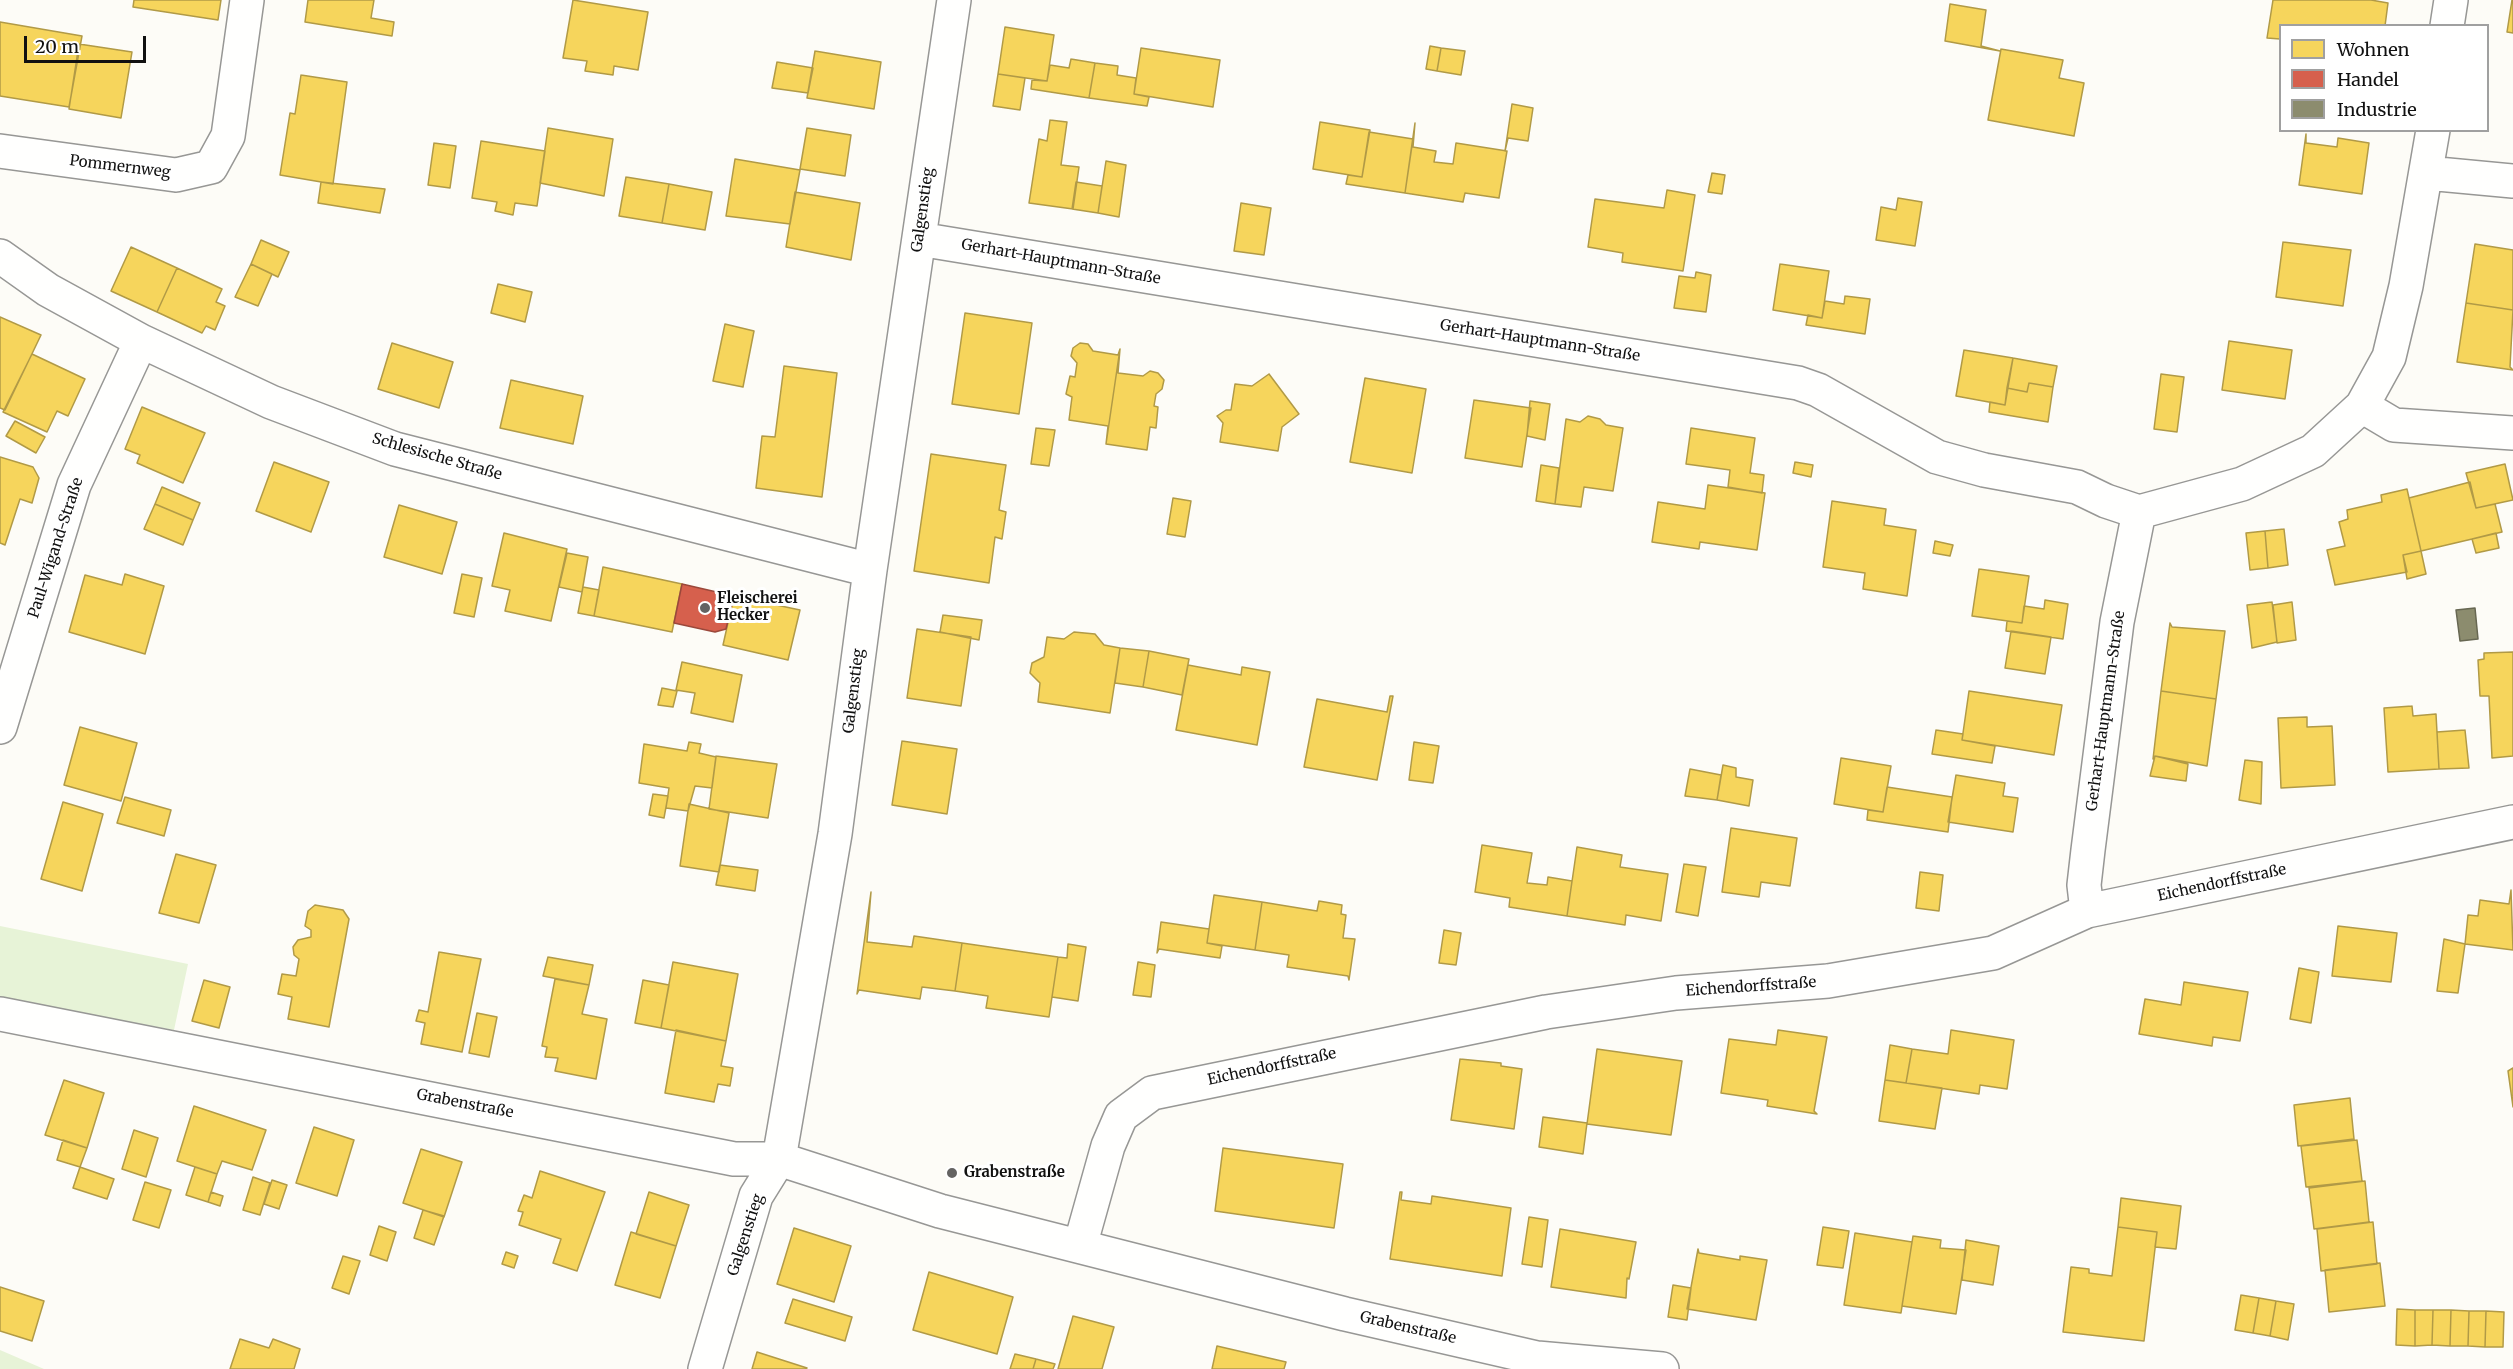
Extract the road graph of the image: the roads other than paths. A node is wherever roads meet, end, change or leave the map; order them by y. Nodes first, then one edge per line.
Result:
1 (247, 0) edge
2 (954, 0) edge
3 (2451, 0) edge
4 (2447, 24) edge
5 (2433, 132) edge
6 (0, 151) edge
7 (2427, 173) junction
8 (2513, 181) edge
9 (919, 239) junction
10 (0, 256) edge
11 (141, 341) junction
12 (2362, 406) junction
13 (2513, 433) edge
14 (2139, 512) junction
15 (870, 570) junction
16 (0, 727) edge
17 (2513, 822) edge
18 (2087, 911) junction
19 (0, 1014) edge
20 (779, 1159) junction
21 (1080, 1246) junction
22 (1537, 1364) edge
23 (705, 1369) edge
24 (1662, 1369) edge

1 - 6 street, Pommernweg
2 - 9 street, Galgenstieg
3 - 4 street
5 - 7 street
7 - 8 street
7 - 12 street
9 - 14 street, Gerhart-Hauptmann-Straße
9 - 15 street, Galgenstieg
10 - 11 street, Schlesische Straße
11 - 15 street, Schlesische Straße
11 - 16 street, Paul-Wigand-Straße
12 - 13 street
12 - 14 street
14 - 18 street, Gerhart-Hauptmann-Straße
15 - 20 street, Galgenstieg
17 - 18 street, Eichendorffstraße
18 - 21 street, Eichendorffstraße
19 - 20 street, Grabenstraße
20 - 21 street, Grabenstraße
20 - 23 street, Galgenstieg
21 - 22 street, Grabenstraße
22 - 24 street, Grabenstraße

